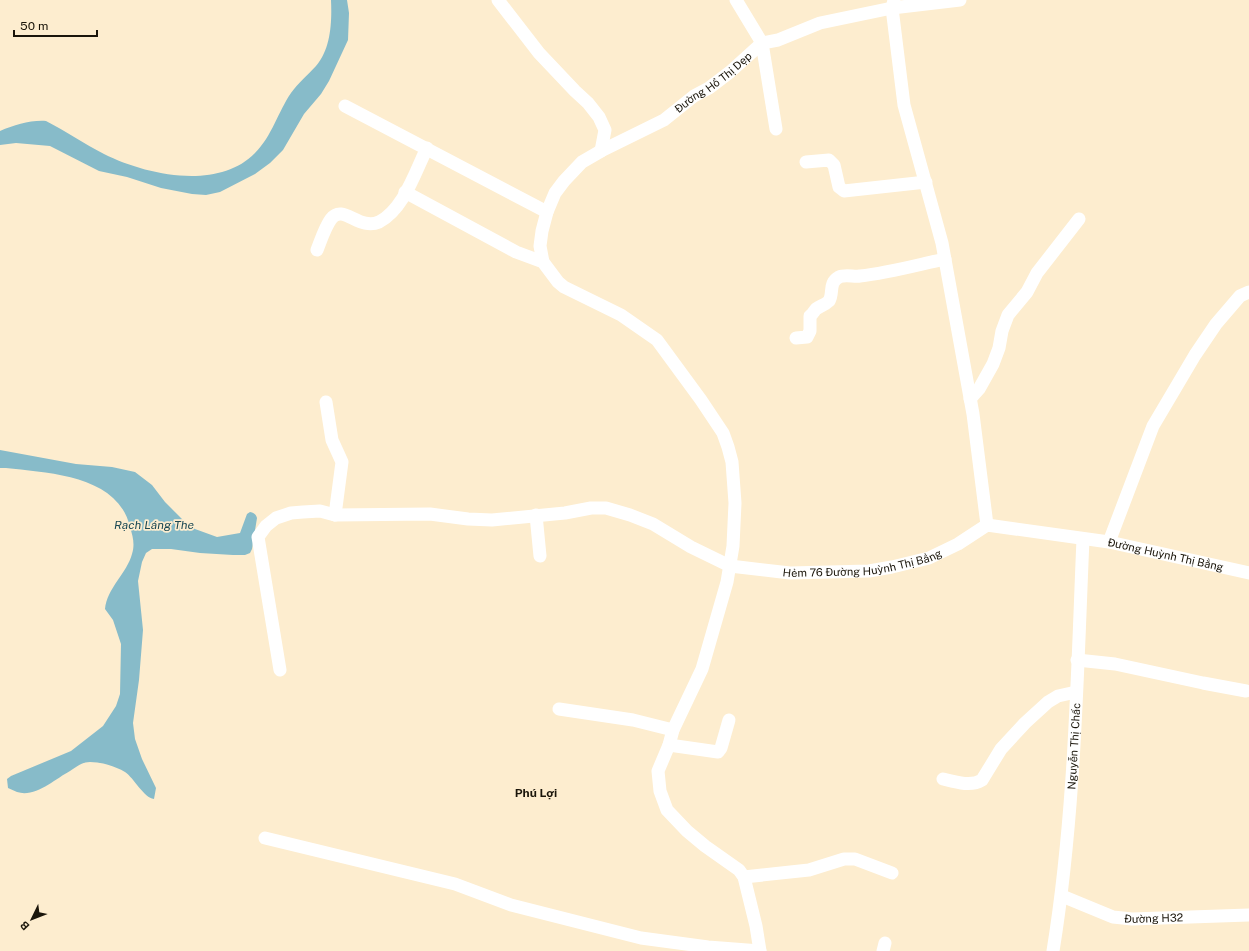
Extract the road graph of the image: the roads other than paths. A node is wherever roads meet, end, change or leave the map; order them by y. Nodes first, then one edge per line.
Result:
1 (498, 0) edge
2 (736, 0) edge
3 (960, 0) edge
4 (893, 4) edge
5 (762, 43) junction
6 (345, 106) dead end
7 (776, 129) dead end
8 (427, 148) junction
9 (601, 151) junction
10 (806, 162) dead end
11 (926, 182) junction
12 (405, 192) junction
13 (547, 212) junction
14 (1079, 219) dead end
15 (317, 250) dead end
16 (945, 259) junction
17 (543, 262) junction
18 (1249, 292) edge
19 (796, 338) dead end
20 (970, 399) junction
21 (326, 402) dead end
22 (335, 515) junction
23 (536, 515) junction
24 (987, 525) junction
25 (1083, 539) junction
26 (1108, 542) junction
27 (540, 556) dead end
28 (730, 566) junction
29 (1249, 573) edge
30 (1078, 660) junction
31 (280, 670) dead end
32 (1246, 691) dead end
33 (1076, 692) junction
34 (559, 709) dead end
35 (729, 720) dead end
36 (673, 730) junction
37 (669, 745) junction
38 (943, 779) dead end
39 (265, 838) dead end
40 (892, 873) dead end
41 (744, 877) junction
42 (1062, 896) junction
43 (1249, 915) edge
44 (760, 951) edge
45 (1053, 951) edge

1 - 9 street
2 - 5 street
3 - 4 street, Đường Hồ Thị Dẹp
4 - 5 street, Đường Hồ Thị Dẹp
4 - 11 street
5 - 7 street
5 - 9 street, Đường Hồ Thị Dẹp
6 - 8 street
8 - 12 street
8 - 13 street
9 - 13 street, Đường Hồ Thị Dẹp
10 - 11 street
11 - 16 street
12 - 15 street
12 - 17 street
13 - 17 street, Đường Hồ Thị Dẹp
14 - 20 street
16 - 19 street
16 - 20 street
17 - 28 street
18 - 26 street
20 - 24 street
21 - 22 street
22 - 23 street, Hẻm 76 Đường Huỳnh Thị Bẳng
22 - 31 street, Hẻm 76 Đường Huỳnh Thị Bẳng
23 - 27 street
23 - 28 street, Hẻm 76 Đường Huỳnh Thị Bẳng
24 - 25 street, Đường Huỳnh Thị Bẳng
24 - 28 street, Hẻm 76 Đường Huỳnh Thị Bẳng
25 - 26 street, Đường Huỳnh Thị Bẳng
25 - 30 street, Nguyễn Thị Chấc
26 - 29 street, Đường Huỳnh Thị Bẳng
28 - 36 street
30 - 32 street
30 - 33 street, Nguyễn Thị Chấc
33 - 38 street
33 - 42 street, Nguyễn Thị Chấc
34 - 36 street
35 - 37 street
36 - 37 street
37 - 41 street
39 - 44 street
40 - 41 street
41 - 44 street
42 - 43 street, Đường H32
42 - 45 street, Nguyễn Thị Chấc

